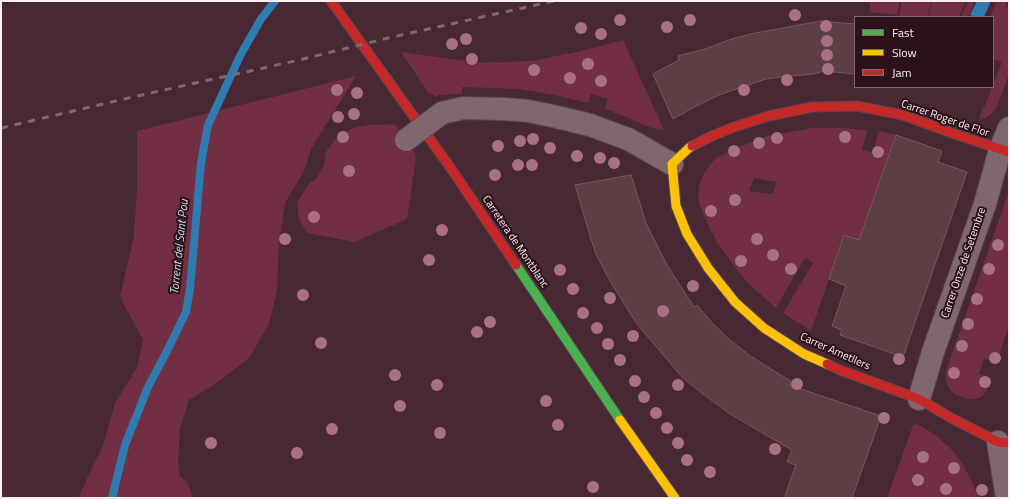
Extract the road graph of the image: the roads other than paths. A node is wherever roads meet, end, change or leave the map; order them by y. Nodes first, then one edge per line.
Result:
1 (332, 1) edge
2 (1009, 128) edge
3 (406, 140) dead end
4 (1004, 151) edge
5 (672, 164) junction
6 (919, 399) junction
7 (1004, 442) edge
8 (675, 498) edge
9 (1007, 498) edge

1 - 8 street, Carretera de Montblanc
2 - 4 street, Carrer Onze de Setembre
3 - 5 street, bridge
4 - 5 street, Carrer Roger de Flor
4 - 6 street, Carrer Onze de Setembre
5 - 6 street, Carrer Ametllers
6 - 7 street, Carrer Ametllers
7 - 9 street

